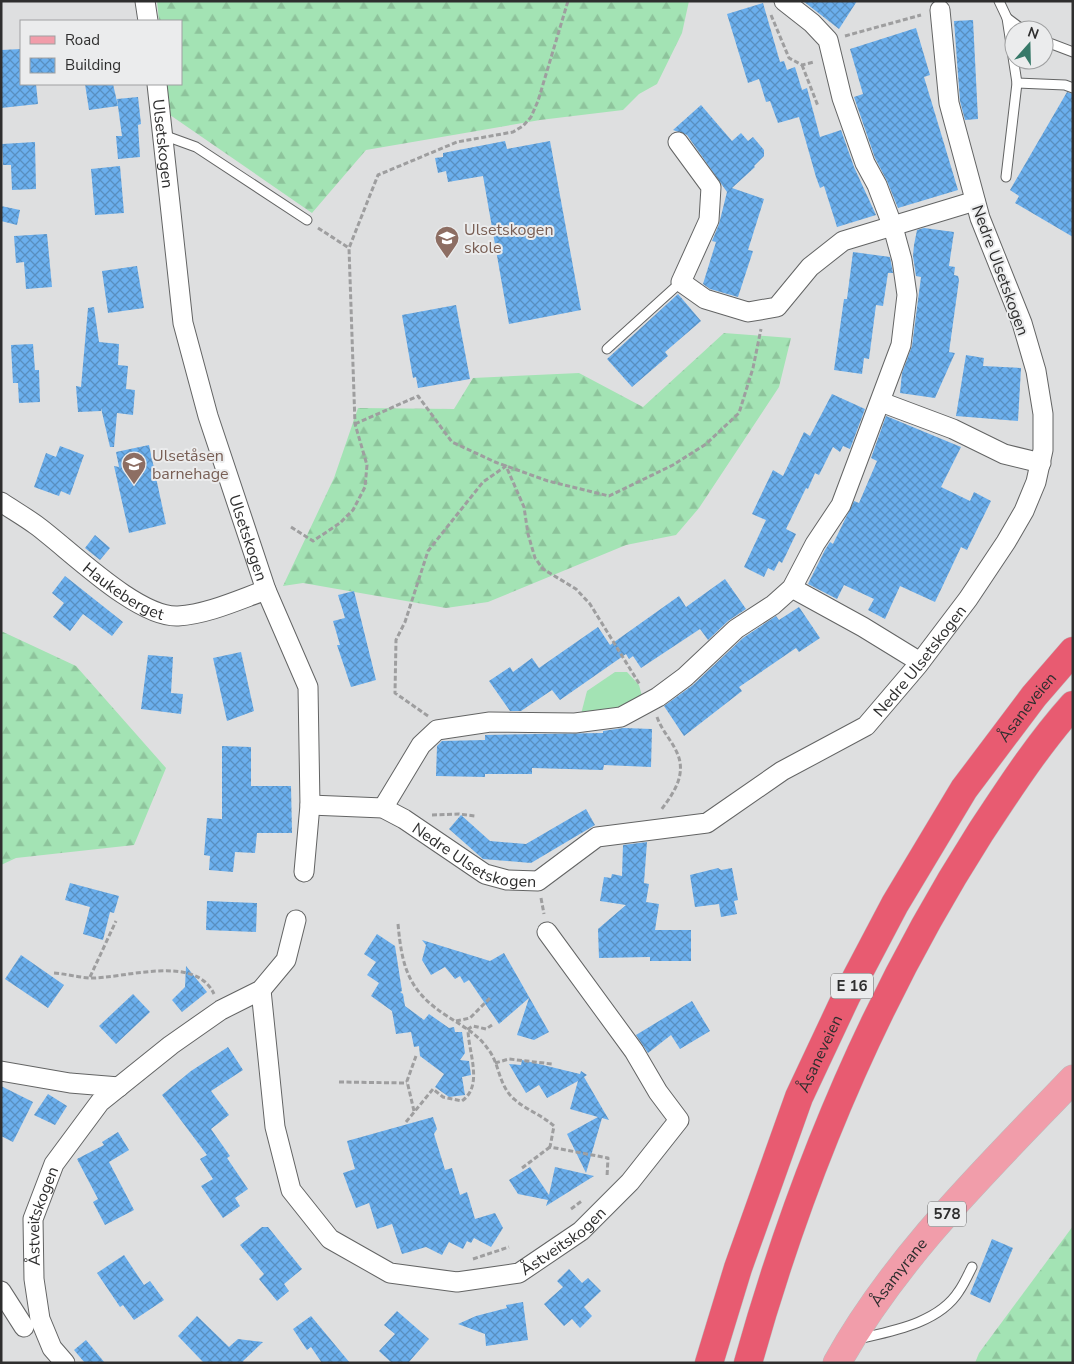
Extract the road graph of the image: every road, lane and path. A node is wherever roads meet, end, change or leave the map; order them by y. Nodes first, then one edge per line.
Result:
1 (145, 1) edge
2 (568, 1) edge
3 (784, 1) edge
4 (1000, 1) edge
5 (940, 10) joint
6 (770, 15) dead end
7 (1007, 18) junction
8 (148, 20) edge
9 (1010, 20) edge
10 (1054, 45) edge
11 (830, 50) junction
12 (1073, 52) edge
13 (802, 65) junction
14 (1017, 83) junction
15 (157, 85) edge
16 (1073, 88) edge
17 (818, 106) dead end
18 (163, 134) junction
19 (678, 142) dead end
20 (1006, 178) dead end
21 (975, 201) junction
22 (307, 220) joint
23 (893, 227) junction
24 (349, 248) junction
25 (681, 282) junction
26 (764, 309) junction
27 (607, 349) dead end
28 (881, 402) junction
29 (355, 424) junction
30 (1040, 463) junction
31 (506, 466) junction
32 (1, 502) edge
33 (291, 527) dead end
34 (792, 588) junction
35 (266, 590) junction
36 (596, 615) dead end
37 (1073, 651) edge
38 (920, 662) junction
39 (1073, 705) edge
40 (437, 730) junction
41 (310, 805) junction
42 (384, 808) junction
43 (475, 816) dead end
44 (404, 818) junction
45 (304, 872) dead end
46 (538, 881) junction
47 (296, 920) dead end
48 (116, 921) dead end
49 (398, 924) dead end
50 (547, 932) joint
51 (54, 973) dead end
52 (89, 978) junction
53 (261, 990) junction
54 (490, 998) dead end
55 (221, 1010) junction
56 (455, 1021) junction
57 (492, 1025) dead end
58 (468, 1029) junction
59 (416, 1056) dead end
60 (495, 1063) junction
61 (552, 1064) dead end
62 (1, 1071) edge
63 (1073, 1079) edge
64 (339, 1082) dead end
65 (407, 1083) junction
66 (119, 1087) junction
67 (414, 1112) junction
68 (406, 1122) dead end
69 (550, 1147) junction
70 (522, 1168) dead end
71 (607, 1179) dead end
72 (586, 1197) dead end
73 (571, 1209) dead end
74 (972, 1267) dead end
75 (1, 1291) edge
76 (24, 1328) dead end
77 (843, 1352) edge
78 (65, 1363) edge
79 (709, 1363) edge
80 (748, 1363) edge

1 - 8 street
2 - 24 path
3 - 11 street
4 - 7 lane
5 - 11 path
5 - 21 street, Nedre Ulsetskogen
6 - 13 path
7 - 9 lane
7 - 14 lane
10 - 12 lane
11 - 13 path
11 - 23 street
13 - 17 path
14 - 16 lane
14 - 20 lane
15 - 18 street, Ulsetskogen
18 - 22 lane
18 - 35 street, Ulsetskogen
19 - 25 street
21 - 23 street
21 - 30 street, Nedre Ulsetskogen
22 - 24 path
23 - 26 street
23 - 28 street
24 - 29 path
25 - 26 street
25 - 27 lane
26 - 31 path
28 - 30 street
28 - 34 street
29 - 31 path
29 - 33 path
30 - 38 street, Nedre Ulsetskogen
31 - 36 path
31 - 40 path
32 - 35 street, Haukeberget
34 - 38 street
34 - 40 street
35 - 41 street, Ulsetskogen
37 - 79 highway, Åsaneveien / E 16
38 - 46 street, Nedre Ulsetskogen
39 - 80 highway, Åsaneveien / E 16
40 - 42 street
41 - 42 street, Nedre Ulsetskogen
41 - 45 street, Ulsetskogen
42 - 44 street, Nedre Ulsetskogen
43 - 44 path
44 - 46 street, Nedre Ulsetskogen
46 - 50 path
47 - 53 street, Åstveitskogen
48 - 52 path
49 - 56 path
50 - 53 street, Åstveitskogen
51 - 52 path
52 - 55 path
53 - 55 street, Åstveitskogen
54 - 56 path
55 - 66 street, Åstveitskogen
56 - 58 path
57 - 58 path
58 - 60 path
58 - 67 path
59 - 65 path
60 - 61 path
60 - 69 path
62 - 66 street
63 - 77 main road, Åsamyrane / 578
64 - 65 path
65 - 67 path
66 - 78 street, Åstveitskogen
67 - 68 path
69 - 70 path
69 - 71 path
72 - 73 path
74 - 77 lane
75 - 76 street

